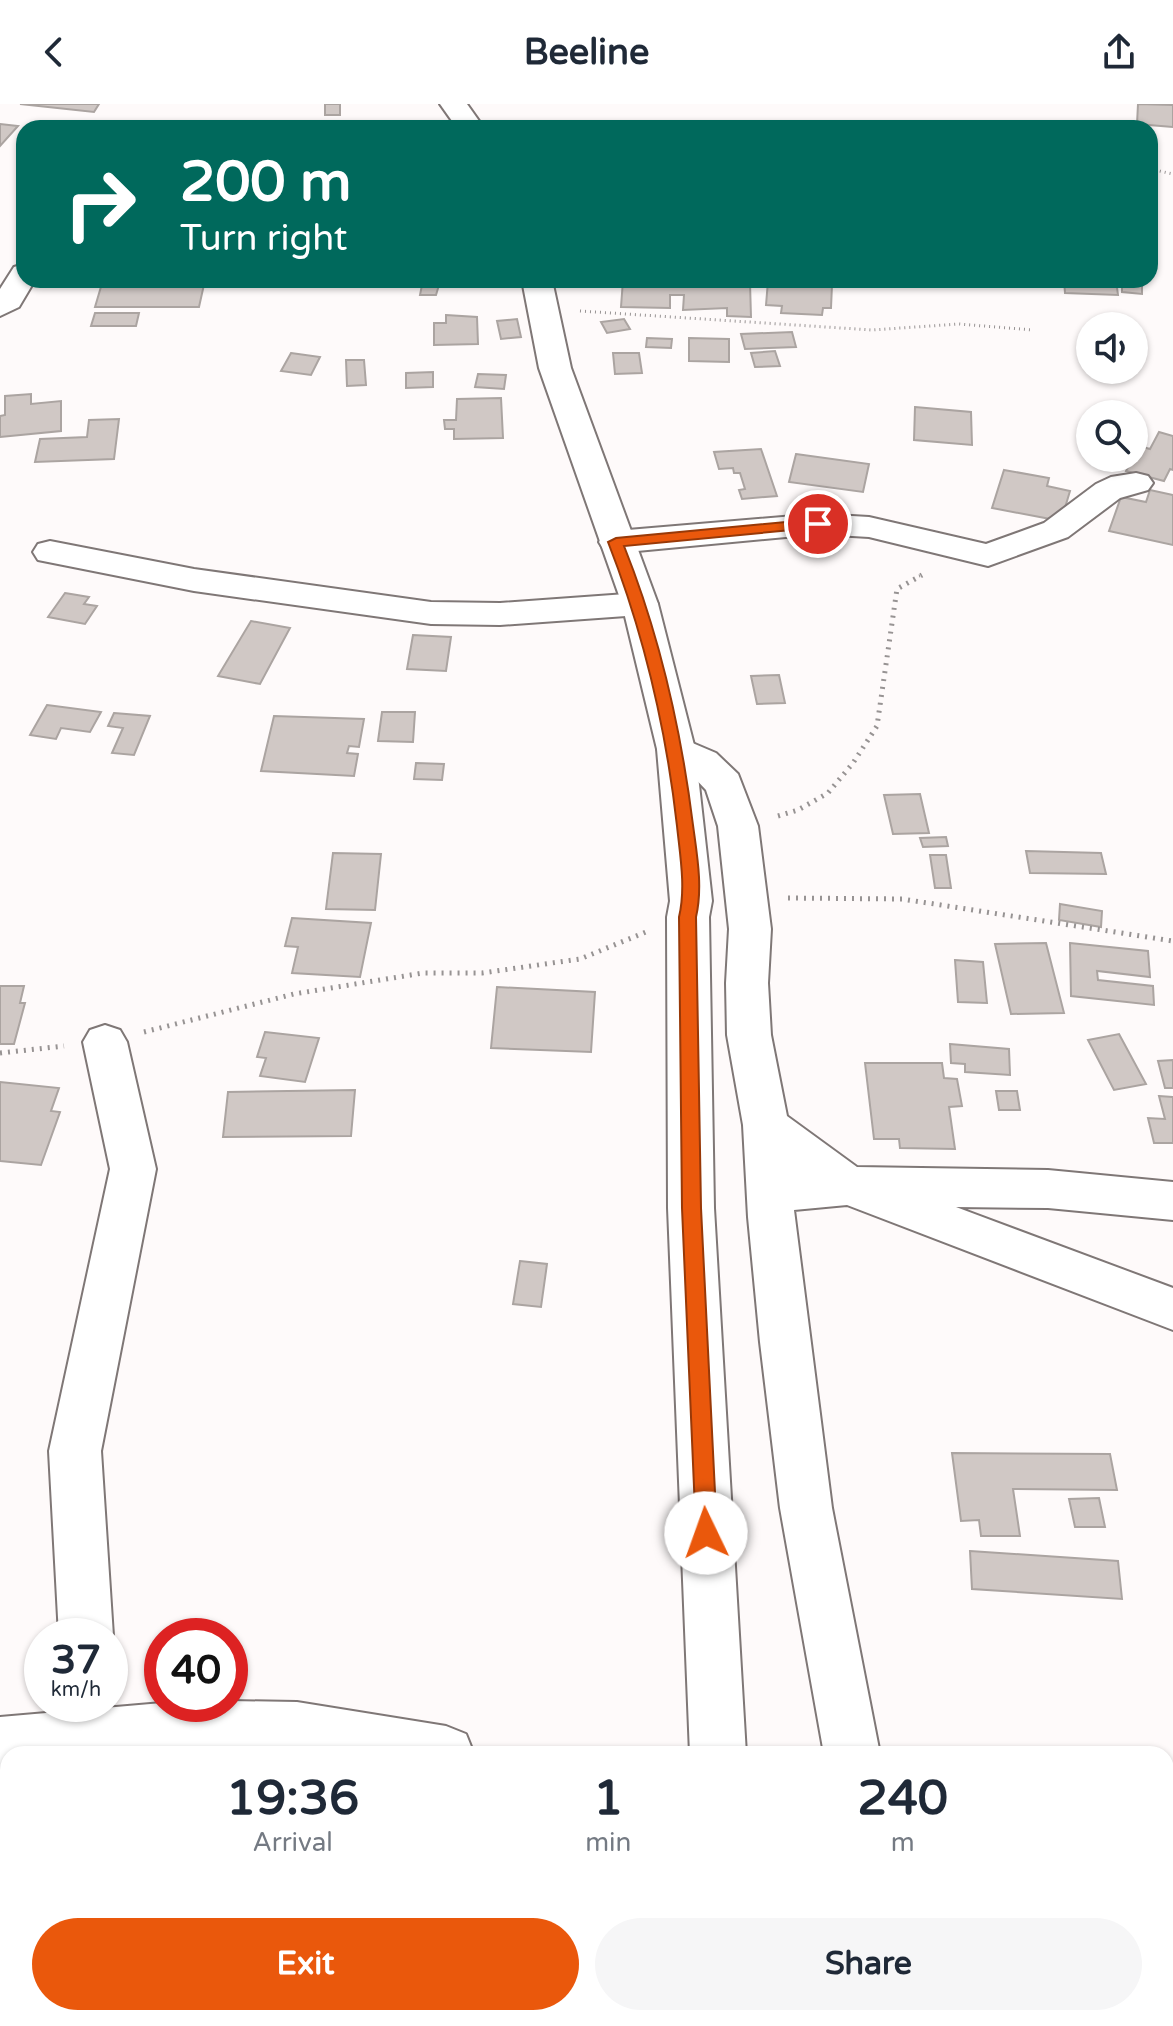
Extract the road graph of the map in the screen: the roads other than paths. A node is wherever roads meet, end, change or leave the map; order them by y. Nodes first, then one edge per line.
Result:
1 (16, 287) edge
2 (540, 294) edge
3 (0, 307) edge
4 (1136, 483) dead end
5 (616, 542) junction
6 (50, 552) dead end
7 (640, 604) junction
8 (676, 749) junction
9 (105, 1042) road end
10 (766, 1125) junction
11 (848, 1186) junction
12 (769, 1193) junction
13 (1173, 1201) edge
14 (1173, 1309) edge
15 (85, 1618) edge
16 (55, 1736) edge
17 (396, 1746) edge
18 (718, 1746) edge
19 (851, 1746) edge

1 - 3 street
2 - 5 street
4 - 5 street
5 - 7 street
6 - 7 street
7 - 8 street
8 - 10 street
8 - 18 street
9 - 15 street
10 - 11 street
10 - 12 street
11 - 12 street
11 - 13 street
11 - 14 street
12 - 19 street
16 - 17 street

